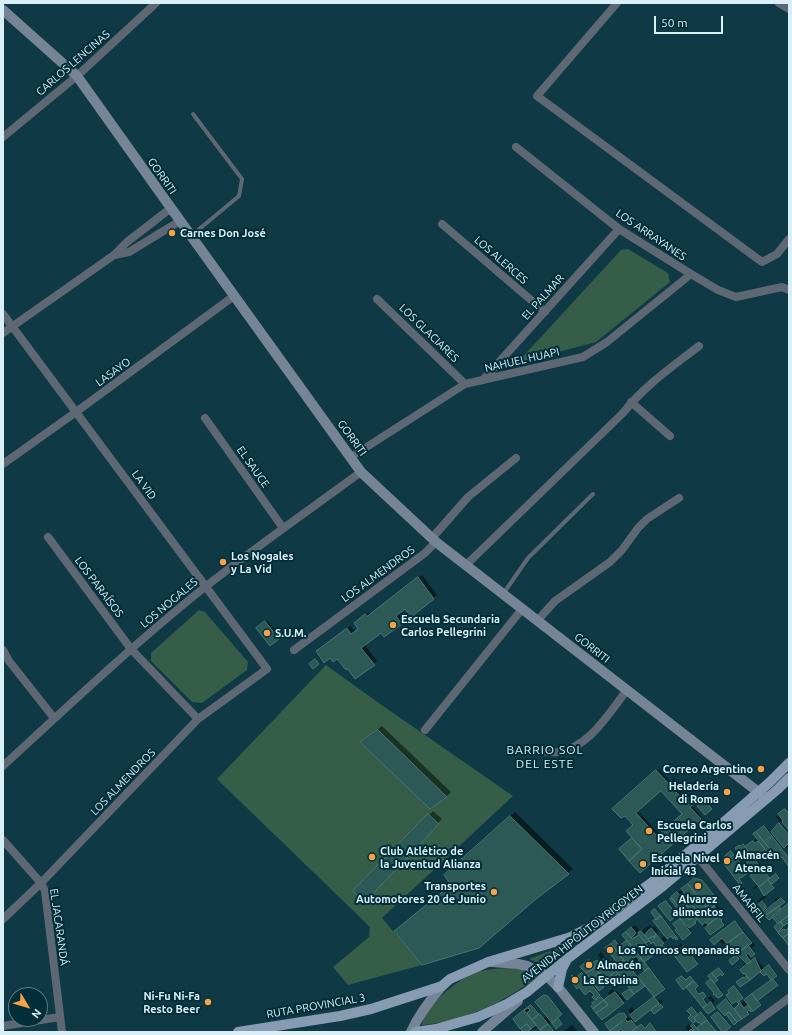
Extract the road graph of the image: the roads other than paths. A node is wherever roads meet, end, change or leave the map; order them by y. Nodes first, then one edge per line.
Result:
1 (156, 3) edge
2 (616, 3) edge
3 (779, 3) edge
4 (789, 8) edge
5 (3, 10) edge
6 (77, 76) junction
7 (193, 114) dead end
8 (3, 137) edge
9 (516, 147) dead end
10 (170, 208) junction
11 (180, 221) junction
12 (442, 224) dead end
13 (619, 229) junction
14 (191, 236) junction
15 (789, 239) edge
16 (114, 255) junction
17 (691, 274) junction
18 (789, 290) edge
19 (234, 296) junction
20 (377, 299) dead end
21 (545, 312) junction
22 (3, 314) edge
23 (12, 326) junction
24 (3, 333) edge
25 (699, 346) dead end
26 (483, 380) junction
27 (465, 384) junction
28 (631, 402) junction
29 (76, 412) junction
30 (205, 418) dead end
31 (670, 436) dead end
32 (351, 457) junction
33 (516, 458) dead end
34 (3, 464) edge
35 (361, 472) junction
36 (593, 494) dead end
37 (679, 498) dead end
38 (283, 528) junction
39 (48, 536) dead end
40 (434, 540) junction
41 (466, 565) junction
42 (205, 587) junction
43 (503, 594) junction
44 (522, 609) junction
45 (537, 621) junction
46 (131, 649) junction
47 (3, 650) edge
48 (294, 650) dead end
49 (267, 669) joint
50 (627, 690) junction
51 (54, 718) junction
52 (198, 720) junction
53 (425, 730) dead end
54 (533, 750) dead end
55 (789, 763) edge
56 (3, 766) edge
57 (789, 778) edge
58 (758, 792) junction
59 (766, 798) junction
60 (3, 840) edge
61 (695, 853) junction
62 (42, 883) junction
63 (3, 919) edge
64 (569, 958) junction
65 (488, 962) junction
66 (789, 970) edge
67 (547, 976) junction
68 (442, 986) junction
69 (558, 986) junction
70 (531, 989) junction
71 (789, 998) edge
72 (60, 1017) junction
73 (3, 1026) edge
74 (62, 1032) edge
75 (238, 1032) edge
76 (411, 1032) edge
77 (415, 1032) edge
78 (482, 1032) edge
79 (594, 1032) edge
80 (743, 1032) edge

1 - 6 street, CARLOS LENCINAS
2 - 15 street
3 - 4 street
5 - 6 street, GORRITI
6 - 8 street, CARLOS LENCINAS
6 - 10 street, GORRITI
7 - 14 lane
9 - 13 street, LOS ARRAYANES
10 - 11 street, GORRITI
10 - 16 street
11 - 14 street, GORRITI
11 - 16 street
12 - 21 street, LOS ALERCES
13 - 17 street, LOS ARRAYANES
13 - 21 street, EL PALMAR
14 - 19 street, GORRITI
16 - 23 street
17 - 18 street, LOS ARRAYANES
17 - 26 street, NAHUEL HUAPI
19 - 29 street, LASAYO
19 - 32 street, GORRITI
20 - 27 street, LOS GLACIARES
21 - 26 street, EL PALMAR
22 - 23 street, LA VID
23 - 24 street
23 - 29 street, LA VID
25 - 28 street
26 - 27 street, NAHUEL HUAPI
27 - 32 street, NAHUEL HUAPI
28 - 31 street
28 - 41 street
29 - 34 street, LASAYO
29 - 42 street, LA VID
30 - 38 street, EL SAUCE
32 - 35 street, GORRITI
33 - 40 street, LOS ALMENDROS
35 - 38 street, LOS NOGALES
35 - 40 street, GORRITI
36 - 43 lane
37 - 45 street
38 - 42 street, LOS NOGALES
39 - 46 street, LOS PARAÍSOS
40 - 41 street, GORRITI
40 - 48 street, LOS ALMENDROS
41 - 43 street, GORRITI
42 - 46 street, LOS NOGALES
42 - 49 street, LA VID
43 - 44 street, GORRITI
44 - 45 street, GORRITI
44 - 53 street
45 - 50 street, GORRITI
46 - 51 street, LOS NOGALES
46 - 52 street, LOS PARAÍSOS
47 - 51 street
49 - 52 street, LOS ALMENDROS
50 - 54 street
50 - 58 street, GORRITI
51 - 56 street, LOS NOGALES
52 - 62 street, LOS ALMENDROS
55 - 58 main road, AVENIDA HIPÓLITO YRIGOYEN
57 - 59 main road, AVENIDA HIPÓLITO YRIGOYEN
58 - 59 street, GORRITI
58 - 61 main road, AVENIDA HIPÓLITO YRIGOYEN
59 - 61 main road, AVENIDA HIPÓLITO YRIGOYEN
60 - 62 street, EL JACARANDÁ
61 - 64 main road, AVENIDA HIPÓLITO YRIGOYEN
61 - 65 main road, AVENIDA HIPÓLITO YRIGOYEN
61 - 66 street, AMARFIL
62 - 63 street, LOS ALMENDROS
62 - 72 street, EL JACARANDÁ
64 - 67 main road, AVENIDA HIPÓLITO YRIGOYEN
64 - 69 main road
65 - 67 street
65 - 68 main road, AVENIDA HIPÓLITO YRIGOYEN
67 - 69 street
67 - 70 main road, AVENIDA HIPÓLITO YRIGOYEN
68 - 75 main road, RUTA PROVINCIAL 3
68 - 76 street, AVENIDA HIPÓLITO YRIGOYEN
69 - 70 street
69 - 79 street
70 - 77 main road
70 - 78 street, AVENIDA HIPÓLITO YRIGOYEN
71 - 80 street
72 - 73 street
72 - 74 street, EL JACARANDÁ

